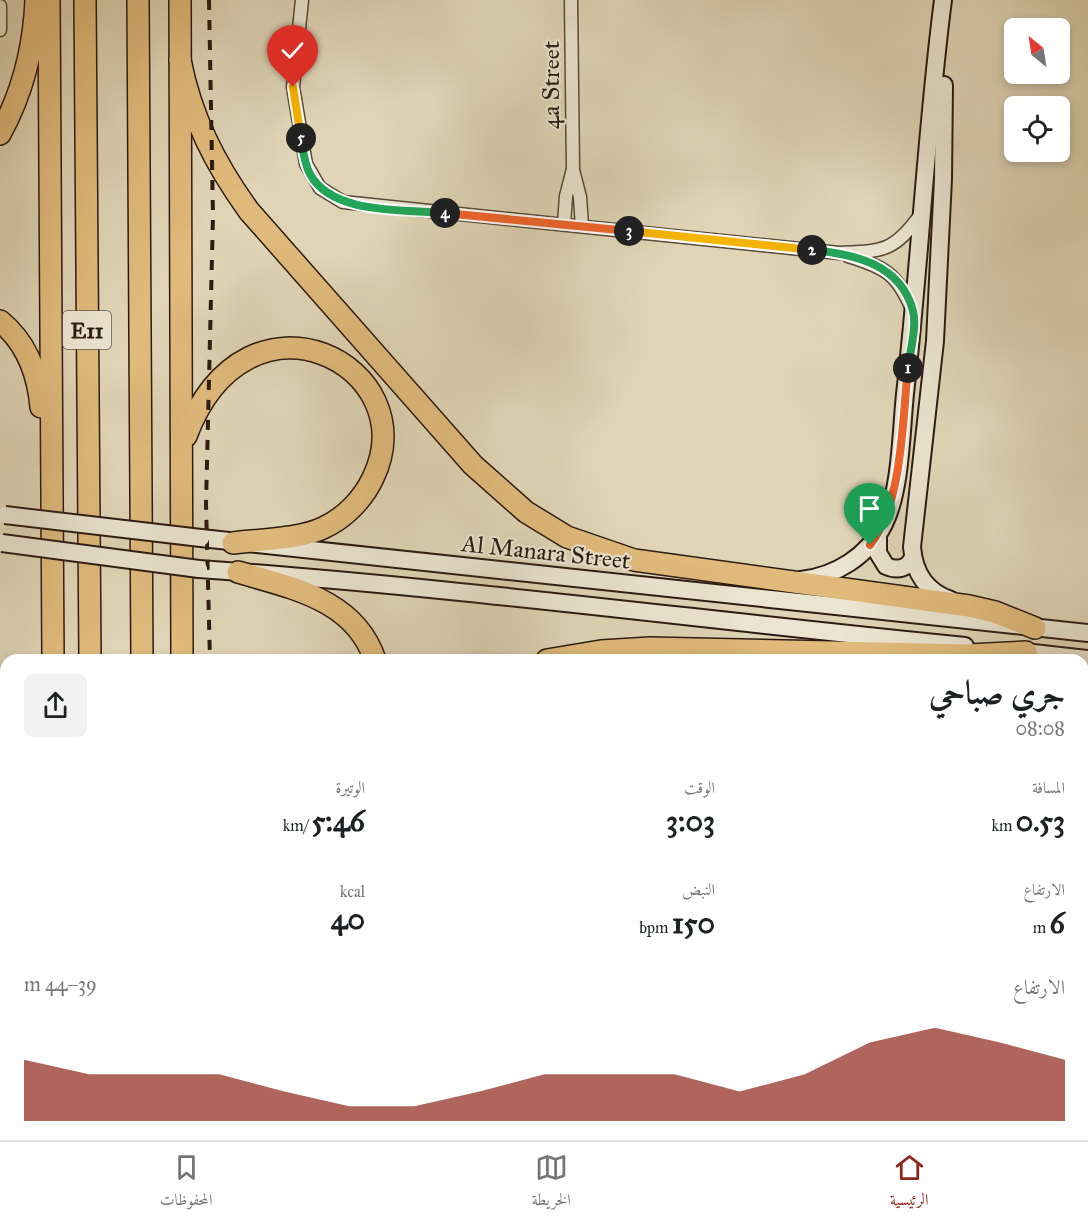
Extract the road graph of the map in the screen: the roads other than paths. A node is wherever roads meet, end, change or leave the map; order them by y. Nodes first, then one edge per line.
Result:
1 (36, 0) edge
2 (49, 0) edge
3 (85, 0) edge
4 (138, 0) edge
5 (180, 0) edge
6 (302, 0) edge
7 (571, 0) edge
8 (944, 0) edge
9 (0, 6) edge
10 (0, 30) edge
11 (938, 38) junction
12 (180, 60) junction
13 (0, 134) edge
14 (573, 169) junction
15 (923, 210) junction
16 (564, 224) junction
17 (582, 226) junction
18 (839, 253) junction
19 (914, 313) junction
20 (0, 321) edge
21 (181, 447) junction
22 (52, 455) junction
23 (2, 515) edge
24 (878, 535) junction
25 (1, 543) edge
26 (233, 543) junction
27 (913, 557) junction
28 (237, 572) junction
29 (788, 581) junction
30 (969, 606) junction
31 (53, 608) junction
32 (1035, 628) junction
33 (1088, 633) edge
34 (1026, 652) junction
35 (780, 653) junction
36 (42, 654) edge
37 (53, 654) edge
38 (90, 654) edge
39 (142, 654) edge
40 (182, 654) edge
41 (372, 654) edge
42 (594, 654) edge
43 (783, 654) edge
44 (821, 654) edge
45 (994, 654) edge
46 (1044, 654) edge

1 - 13 highway
2 - 22 highway
3 - 38 highway, E11
4 - 39 highway, E11
5 - 12 highway
6 - 16 street
7 - 14 street, 4a Street
8 - 11 main road
9 - 10 street
11 - 15 main road
11 - 27 main road
12 - 21 highway
12 - 29 highway
14 - 16 street, 4a Street
14 - 17 street, 4a Street
15 - 18 street
15 - 19 main road
16 - 17 street
17 - 18 street
18 - 19 street
19 - 24 main road
20 - 22 highway
21 - 26 highway
21 - 40 highway
22 - 31 highway
23 - 26 main road, Al Manara Street, bridge
24 - 27 main road
24 - 29 main road
25 - 28 main road, Al Manara Street, bridge
26 - 32 main road, Al Manara Street
27 - 30 main road
28 - 34 main road, Al Manara Street
28 - 41 highway
29 - 30 highway
30 - 32 highway
31 - 36 highway
31 - 37 highway
32 - 33 main road, Al Manara Street
34 - 45 highway
34 - 46 main road, Al Manara Street
35 - 42 highway
35 - 43 main road
35 - 44 highway

